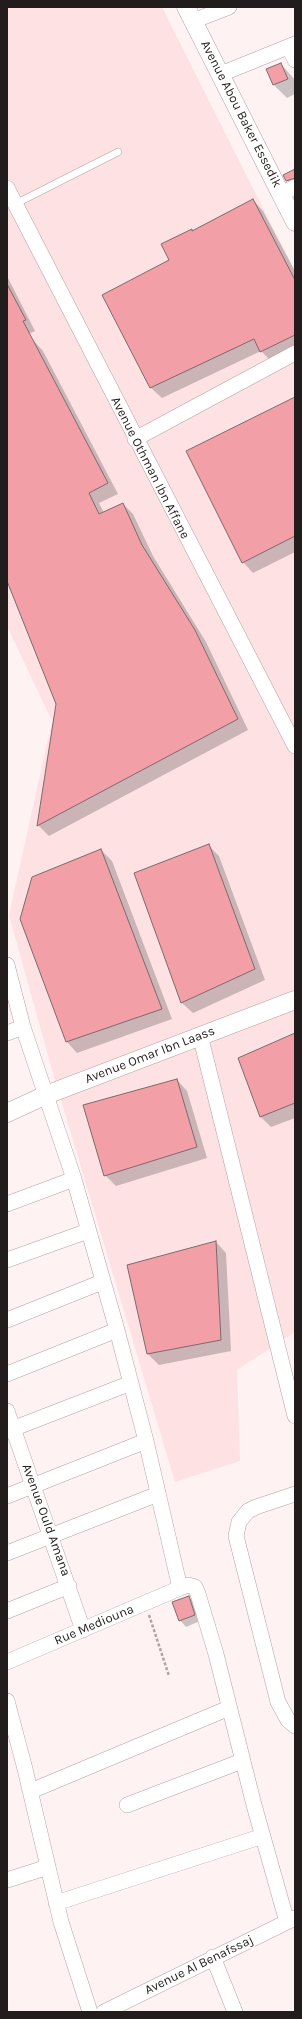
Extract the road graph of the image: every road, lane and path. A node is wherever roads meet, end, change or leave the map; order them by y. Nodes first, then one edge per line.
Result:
1 (229, 7) edge
2 (190, 14) edge
3 (293, 50) edge
4 (221, 74) junction
5 (118, 152) dead end
6 (7, 188) edge
7 (288, 191) edge
8 (15, 204) junction
9 (295, 222) edge
10 (295, 353) edge
11 (135, 439) junction
12 (295, 746) edge
13 (7, 965) edge
14 (295, 1000) edge
15 (23, 1027) junction
16 (7, 1033) edge
17 (200, 1035) junction
18 (46, 1095) junction
19 (7, 1113) edge
20 (74, 1179) junction
21 (7, 1204) edge
22 (88, 1231) junction
23 (7, 1260) edge
24 (102, 1282) junction
25 (7, 1320) edge
26 (117, 1330) junction
27 (7, 1374) edge
28 (131, 1383) junction
29 (7, 1411) edge
30 (295, 1416) edge
31 (10, 1430) edge
32 (146, 1441) junction
33 (34, 1486) junction
34 (158, 1494) junction
35 (295, 1494) edge
36 (7, 1496) edge
37 (51, 1536) junction
38 (7, 1553) edge
39 (69, 1586) junction
40 (180, 1588) junction
41 (146, 1604) junction
42 (7, 1610) edge
43 (83, 1630) junction
44 (7, 1662) edge
45 (169, 1676) dead end
46 (7, 1701) edge
47 (229, 1708) junction
48 (295, 1726) edge
49 (242, 1761) junction
50 (30, 1791) junction
51 (126, 1805) dead end
52 (262, 1836) junction
53 (48, 1867) junction
54 (7, 1880) edge
55 (56, 1903) junction
56 (291, 1920) edge
57 (213, 1957) junction
58 (90, 2012) edge
59 (104, 2012) edge
60 (235, 2012) edge

1 - 2 street
2 - 4 street, Avenue Abou Baker Essedik
3 - 4 street
4 - 7 street, Avenue Abou Baker Essedik
5 - 8 lane
6 - 8 street, Avenue Othman Ibn Affane
7 - 9 street, Avenue Abou Baker Essedik
8 - 11 street, Avenue Othman Ibn Affane
10 - 11 street
11 - 12 street, Avenue Othman Ibn Affane
13 - 15 street
14 - 17 street, Avenue Omar Ibn Laass
15 - 16 street
15 - 18 street
17 - 18 street, Avenue Omar Ibn Laass
17 - 30 street
18 - 19 street, Avenue Omar Ibn Laass
18 - 20 street
20 - 21 street
20 - 22 street
22 - 23 street
22 - 24 street
24 - 25 street
24 - 26 street
26 - 27 street
26 - 28 street
28 - 31 street
28 - 32 street
29 - 31 street, Avenue Ould Amana
31 - 33 street, Avenue Ould Amana
32 - 33 street
32 - 34 street
33 - 36 street
33 - 37 street, Avenue Ould Amana
34 - 37 street
34 - 40 street
35 - 48 street
37 - 38 street
37 - 39 street, Avenue Ould Amana
39 - 42 street
39 - 43 street, Avenue Ould Amana
40 - 41 street, Rue Mediouna
40 - 47 street
41 - 43 street, Rue Mediouna
41 - 45 path
43 - 44 street, Rue Mediouna
46 - 50 street
47 - 49 street
47 - 50 street
49 - 51 street
49 - 52 street
50 - 53 street
52 - 55 street
52 - 56 street
53 - 54 street
53 - 55 street
55 - 58 street
56 - 57 street, Avenue Al Benafssaj
57 - 59 street, Avenue Al Benafssaj
57 - 60 street

